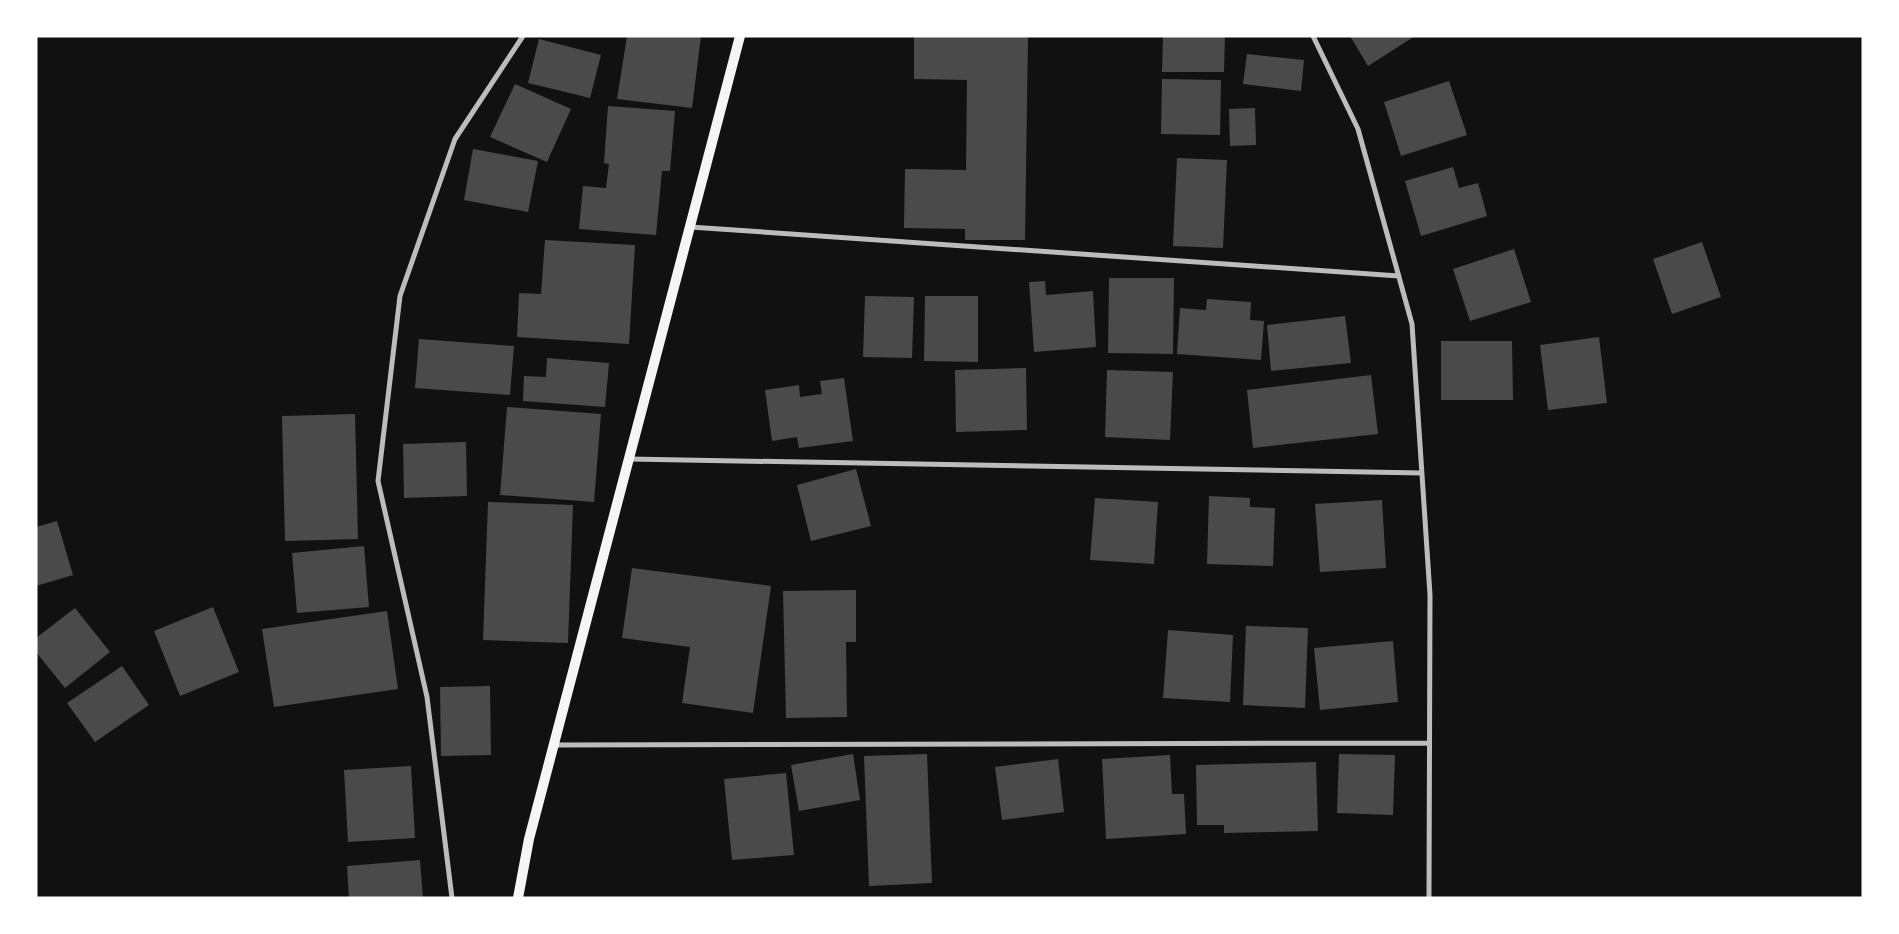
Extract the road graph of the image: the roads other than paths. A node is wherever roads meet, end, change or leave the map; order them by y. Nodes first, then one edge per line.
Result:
1 (523, 36) edge
2 (740, 36) edge
3 (1313, 36) edge
4 (690, 227) junction
5 (1399, 276) junction
6 (629, 459) junction
7 (1422, 473) junction
8 (1429, 743) junction
9 (554, 745) junction
10 (452, 898) edge
11 (518, 898) edge
12 (1429, 898) edge

1 - 10 street
2 - 4 main road
3 - 5 street
4 - 5 street
4 - 6 main road
5 - 7 street
6 - 7 street
6 - 9 main road
7 - 8 street
8 - 9 street
8 - 12 street
9 - 11 main road

